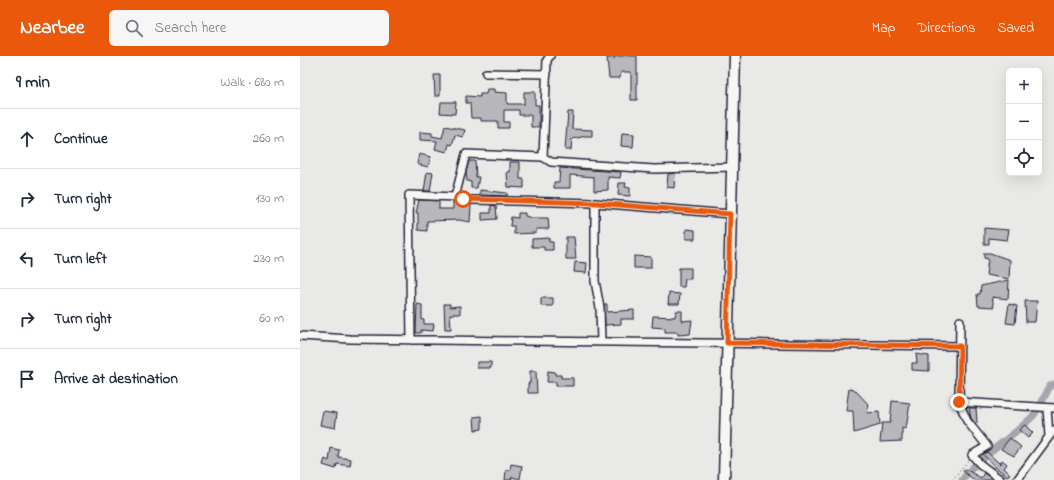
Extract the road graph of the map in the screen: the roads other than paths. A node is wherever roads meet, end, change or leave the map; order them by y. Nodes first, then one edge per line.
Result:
1 (550, 56) edge
2 (735, 56) edge
3 (486, 72) dead end
4 (547, 74) junction
5 (543, 157) junction
6 (732, 167) junction
7 (455, 197) junction
8 (472, 200) joint
9 (596, 203) junction
10 (730, 214) junction
11 (960, 321) dead end
12 (300, 336) edge
13 (411, 340) junction
14 (601, 342) junction
15 (727, 343) junction
16 (960, 346) junction
17 (959, 402) junction
18 (1050, 408) edge
19 (1052, 433) edge
20 (724, 480) edge
21 (1001, 480) edge
22 (1017, 480) edge

1 - 4 street
2 - 6 street
3 - 4 street
4 - 5 street
5 - 6 street
5 - 7 street
6 - 10 street
7 - 8 lane
7 - 13 street
8 - 9 street
9 - 10 street
9 - 14 street
10 - 15 street
11 - 16 street
12 - 13 street
13 - 14 street
14 - 15 street
15 - 16 street
15 - 20 street
16 - 17 street
17 - 18 street
17 - 21 street
18 - 19 street
19 - 22 street

